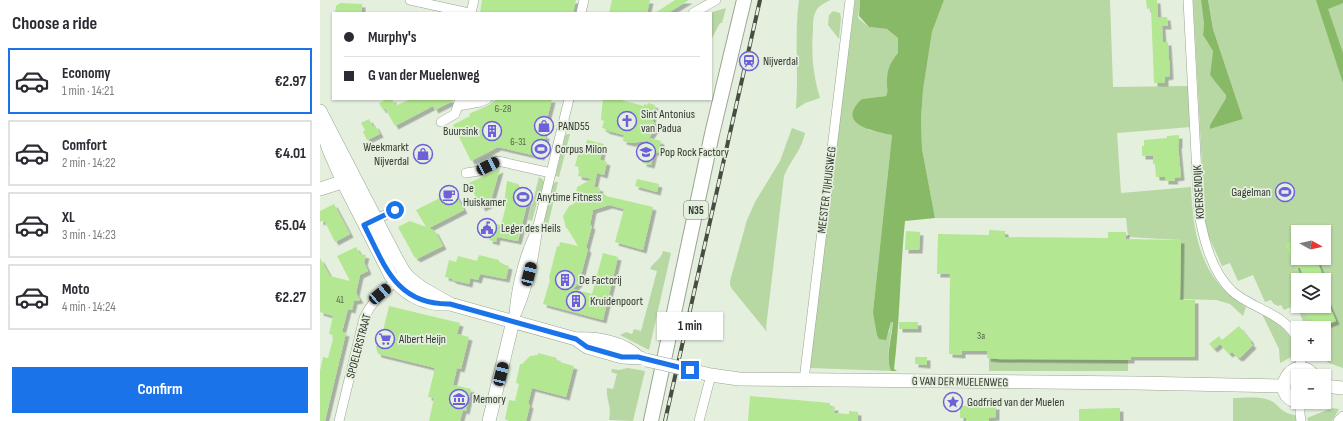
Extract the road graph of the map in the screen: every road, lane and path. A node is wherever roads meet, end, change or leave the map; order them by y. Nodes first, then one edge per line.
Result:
1 (410, 0) edge
2 (474, 0) edge
3 (584, 0) edge
4 (716, 0) edge
5 (736, 0) edge
6 (744, 0) edge
7 (850, 0) edge
8 (1188, 0) edge
9 (466, 12) edge
10 (470, 12) edge
11 (581, 12) edge
12 (695, 12) edge
13 (485, 100) edge
14 (569, 100) edge
15 (459, 102) edge
16 (320, 111) edge
17 (441, 122) dead end
18 (466, 173) dead end
19 (551, 173) junction
20 (345, 175) junction
21 (320, 181) edge
22 (320, 189) edge
23 (395, 210) dead end
24 (370, 222) junction
25 (399, 277) junction
26 (513, 321) junction
27 (1291, 329) edge
28 (1300, 361) edge
29 (1300, 369) edge
30 (1291, 372) edge
31 (711, 375) junction
32 (804, 380) junction
33 (1284, 386) junction
34 (1331, 387) edge
35 (1343, 388) edge
36 (1291, 398) edge
37 (1300, 409) edge
38 (1343, 416) edge
39 (339, 421) edge
40 (489, 421) edge
41 (644, 421) edge
42 (651, 421) edge
43 (699, 421) edge
44 (1302, 421) edge
45 (1338, 421) edge

1 - 9 street
2 - 10 street
3 - 11 street
4 - 12 street
5 - 41 main road, N35
6 - 42 main road, N35
7 - 32 street, MEESTER TIJHUISWEG
8 - 27 street, KOERSENDIJK
13 - 15 street
14 - 19 street
15 - 17 street
16 - 20 street, G VAN DER MUELENWEG
18 - 19 street
19 - 26 street
20 - 21 street
20 - 22 street
20 - 24 street, G VAN DER MUELENWEG
23 - 24 street
24 - 25 street, G VAN DER MUELENWEG
25 - 26 street, G VAN DER MUELENWEG
25 - 39 street, SPOELERSTRAAT
26 - 31 street, G VAN DER MUELENWEG, bridge
26 - 40 street
28 - 29 street
30 - 33 street
31 - 32 street, G VAN DER MUELENWEG
31 - 43 street
32 - 33 street, G VAN DER MUELENWEG
33 - 36 street
34 - 35 street
37 - 44 street
38 - 45 street

